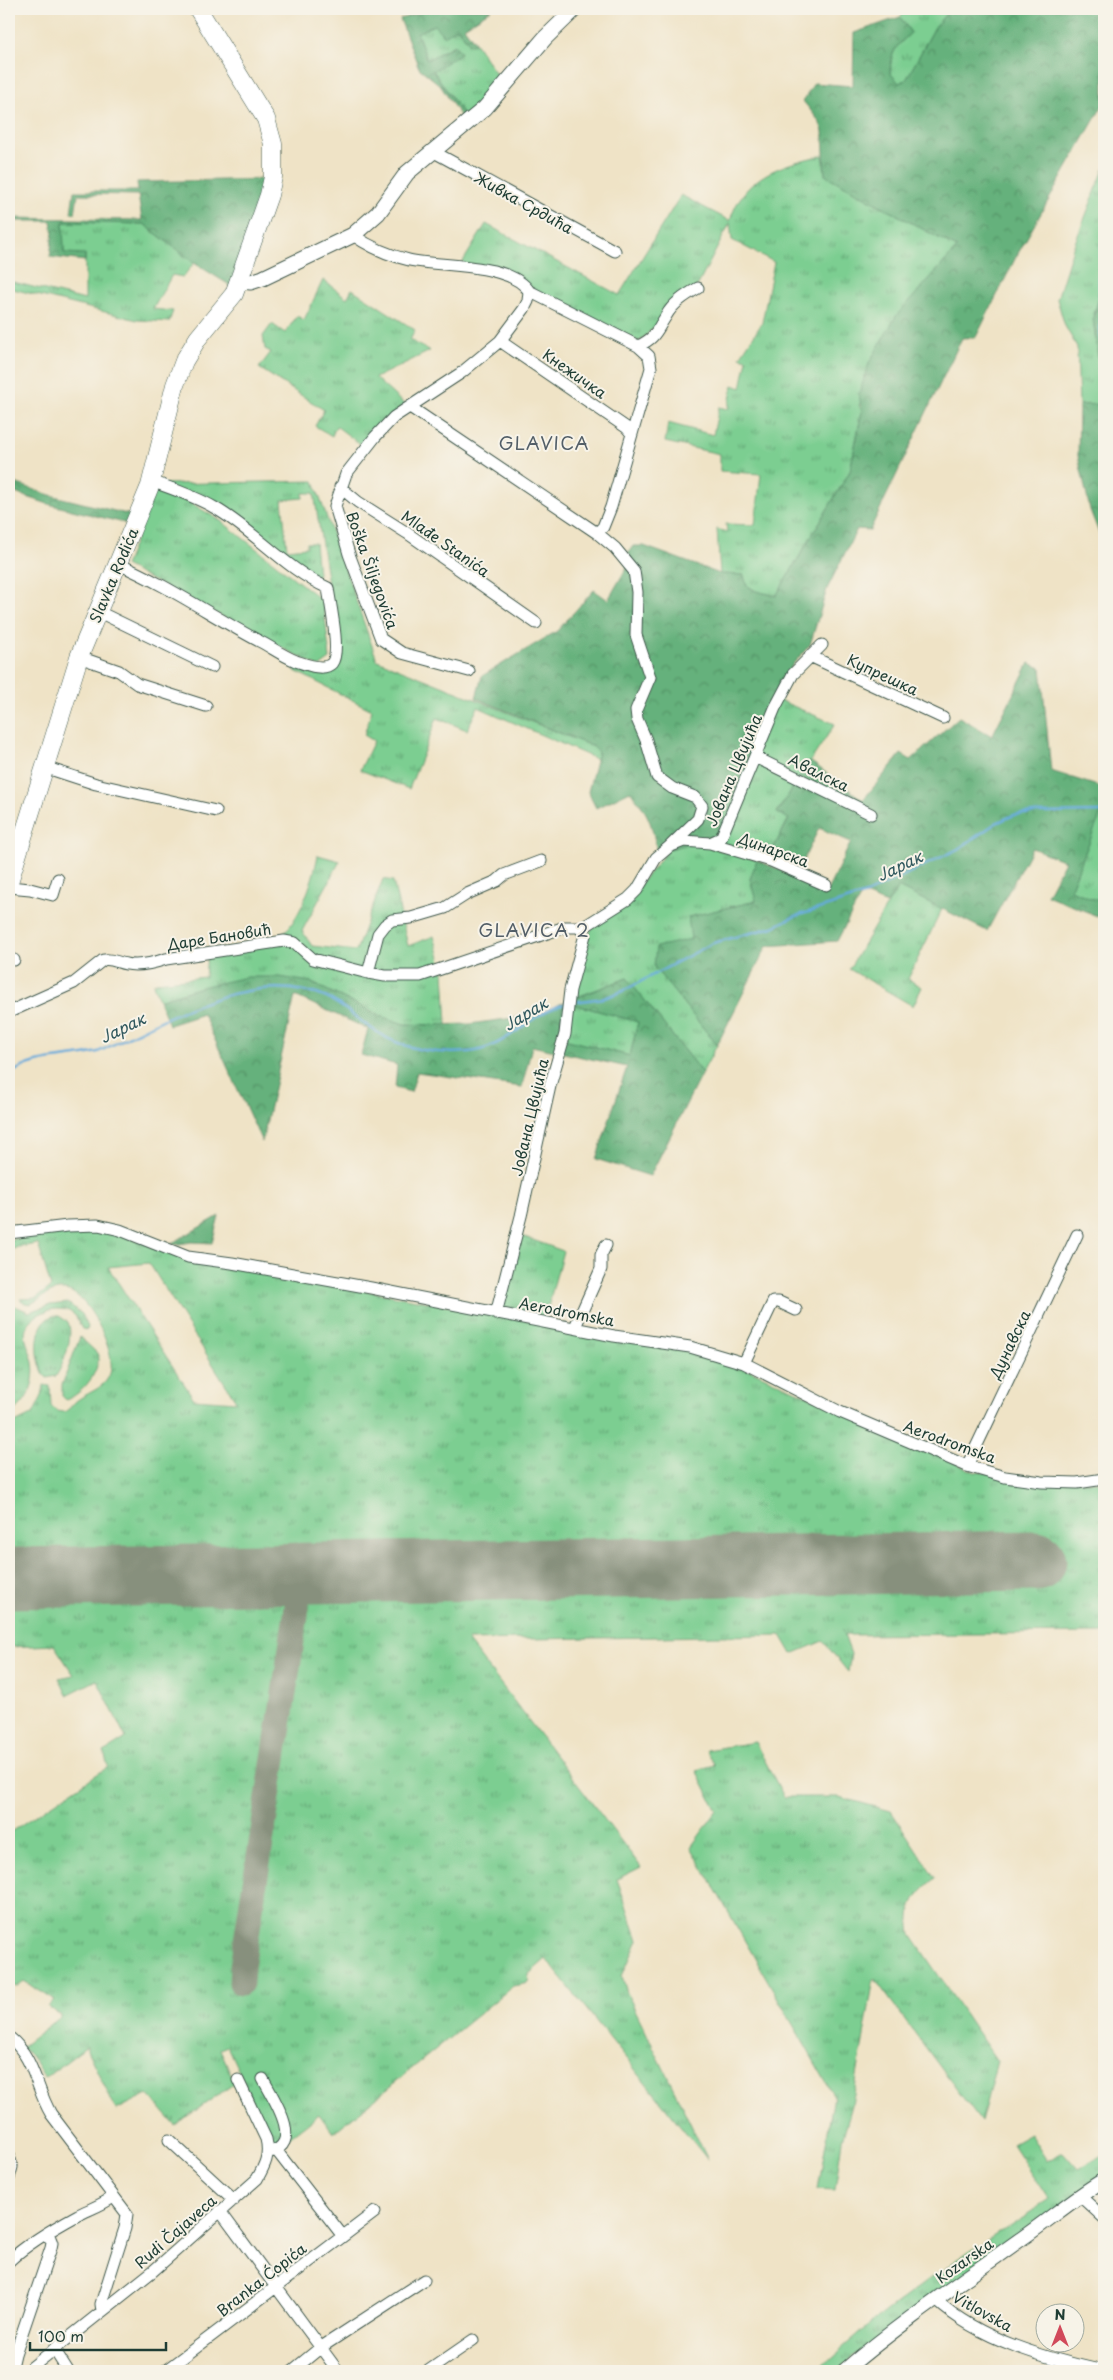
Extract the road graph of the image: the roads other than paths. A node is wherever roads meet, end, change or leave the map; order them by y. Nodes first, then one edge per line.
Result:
1 (198, 9) edge
2 (576, 9) edge
3 (434, 152) junction
4 (353, 235) junction
5 (615, 251) dead end
6 (240, 281) junction
7 (698, 288) dead end
8 (529, 291) junction
9 (500, 341) junction
10 (638, 346) junction
11 (410, 407) junction
12 (631, 433) junction
13 (151, 481) junction
14 (340, 487) junction
15 (597, 533) junction
16 (118, 564) junction
17 (97, 611) junction
18 (536, 623) dead end
19 (822, 645) dead end
20 (810, 656) junction
21 (79, 657) junction
22 (212, 667) dead end
23 (470, 671) dead end
24 (206, 706) dead end
25 (943, 718) dead end
26 (755, 757) junction
27 (44, 767) junction
28 (216, 811) dead end
29 (871, 814) dead end
30 (710, 843) junction
31 (669, 847) junction
32 (541, 861) dead end
33 (58, 879) dead end
34 (9, 882) edge
35 (826, 885) dead end
36 (9, 887) edge
37 (582, 928) junction
38 (368, 973) junction
39 (9, 1012) edge
40 (9, 1233) edge
41 (1077, 1235) dead end
42 (606, 1245) dead end
43 (796, 1310) dead end
44 (496, 1314) junction
45 (575, 1327) junction
46 (744, 1363) junction
47 (967, 1466) junction
48 (1104, 1479) edge
49 (9, 2037) edge
50 (13, 2048) edge
51 (264, 2079) dead end
52 (238, 2080) dead end
53 (169, 2140) dead end
54 (272, 2151) junction
55 (9, 2156) edge
56 (9, 2178) edge
57 (1104, 2180) edge
58 (1079, 2195) junction
59 (113, 2196) junction
60 (234, 2200) junction
61 (220, 2211) junction
62 (375, 2212) dead end
63 (1104, 2218) edge
64 (48, 2233) junction
65 (342, 2235) junction
66 (9, 2261) edge
67 (424, 2280) dead end
68 (276, 2287) junction
69 (936, 2300) junction
70 (102, 2311) junction
71 (472, 2340) dead end
72 (320, 2348) junction
73 (54, 2349) junction
74 (11, 2371) edge
75 (27, 2371) edge
76 (68, 2371) edge
77 (165, 2371) edge
78 (292, 2371) edge
79 (338, 2371) edge
80 (428, 2371) edge
81 (844, 2371) edge
82 (1104, 2371) edge

1 - 6 main road, Slavka Rodića
2 - 3 main road
3 - 4 main road
3 - 5 street, Живка Срдића
4 - 6 main road
4 - 8 street
6 - 13 main road, Slavka Rodića
7 - 10 street
8 - 9 street, Boška Šiljegovića
8 - 10 street
9 - 11 street, Boška Šiljegovića
9 - 12 street, Кнежичка
10 - 12 street
11 - 14 street, Boška Šiljegovića
11 - 15 street
12 - 15 street
13 - 16 main road, Slavka Rodića
13 - 16 street
14 - 18 street, Mlađe Stanića
14 - 23 street, Boška Šiljegovića
15 - 31 street
16 - 17 main road, Slavka Rodića
17 - 21 main road, Slavka Rodića
17 - 22 street
19 - 20 street, Јована Цвијића
20 - 25 street, Купрешка
20 - 26 street, Јована Цвијића
21 - 24 street
21 - 27 main road, Slavka Rodića
26 - 29 street, Авалска
26 - 30 street, Јована Цвијића
27 - 28 street
27 - 34 main road, Slavka Rodića
30 - 31 street, Јована Цвијића
30 - 35 street, Динарска
31 - 37 street
32 - 38 street
33 - 36 street
37 - 38 street, Даре Бановић
37 - 44 street, Јована Цвијића
38 - 39 street, Даре Бановић
40 - 44 street, Aerodromska
41 - 47 street, Дунавска
42 - 45 street
43 - 46 street
44 - 45 street, Aerodromska
45 - 46 street, Aerodromska
46 - 47 street, Aerodromska
47 - 48 street, Aerodromska
49 - 50 street
50 - 59 street
51 - 54 street, Rudi Čajaveca
52 - 54 street
53 - 60 street
54 - 60 street, Rudi Čajaveca
54 - 65 street
55 - 56 street
57 - 58 street, Kozarska
58 - 63 street
58 - 69 street, Kozarska
59 - 64 street
59 - 70 street
60 - 61 street, Rudi Čajaveca
61 - 68 street
61 - 70 street, Rudi Čajaveca
62 - 65 street, Branka Ćopića
64 - 66 street
64 - 74 street
65 - 68 street, Branka Ćopića
67 - 72 street
68 - 72 street
68 - 77 street, Branka Ćopića
69 - 81 street, Kozarska
69 - 82 street, Vitlovska
70 - 73 street, Rudi Čajaveca
71 - 80 street
72 - 78 street
72 - 79 street
73 - 75 street, Rudi Čajaveca
73 - 76 street

